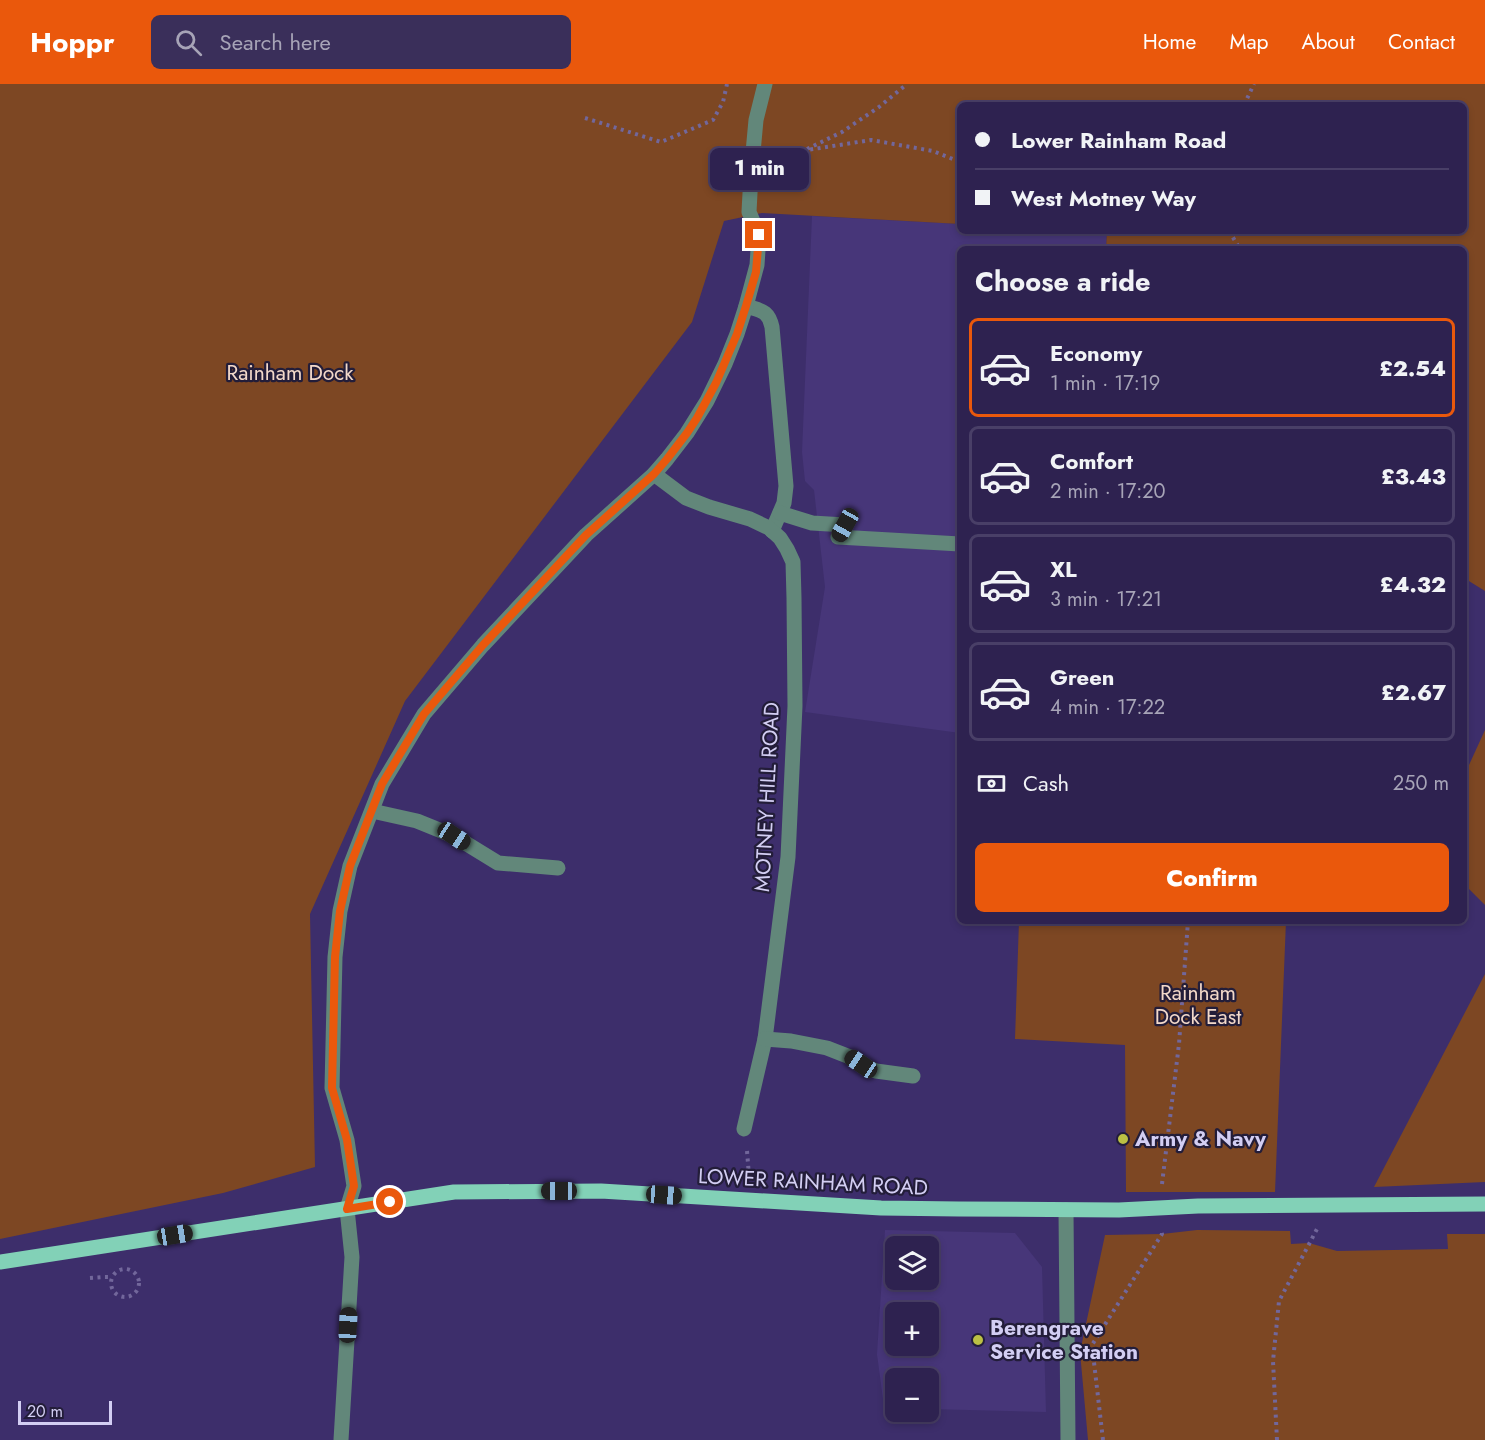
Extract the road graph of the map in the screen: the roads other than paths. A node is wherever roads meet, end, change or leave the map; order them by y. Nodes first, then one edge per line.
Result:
1 (765, 84) edge
2 (746, 306) junction
3 (654, 474) junction
4 (780, 513) junction
5 (772, 531) junction
6 (957, 544) edge
7 (372, 811) junction
8 (558, 868) dead end
9 (765, 1039) junction
10 (913, 1076) dead end
11 (744, 1129) road end
12 (1485, 1204) edge
13 (347, 1209) junction
14 (1066, 1210) junction
15 (0, 1262) edge
16 (341, 1440) edge
17 (1068, 1440) edge

1 - 2 street
2 - 3 street
2 - 4 street
3 - 5 street, MOTNEY HILL ROAD
3 - 7 street
4 - 5 street
4 - 6 street
5 - 9 street, MOTNEY HILL ROAD
7 - 8 street
7 - 13 street
9 - 10 street
9 - 11 street, MOTNEY HILL ROAD
12 - 14 main road, LOWER RAINHAM ROAD
13 - 14 main road, LOWER RAINHAM ROAD
13 - 15 main road, LOWER RAINHAM ROAD
13 - 16 street
14 - 17 street

